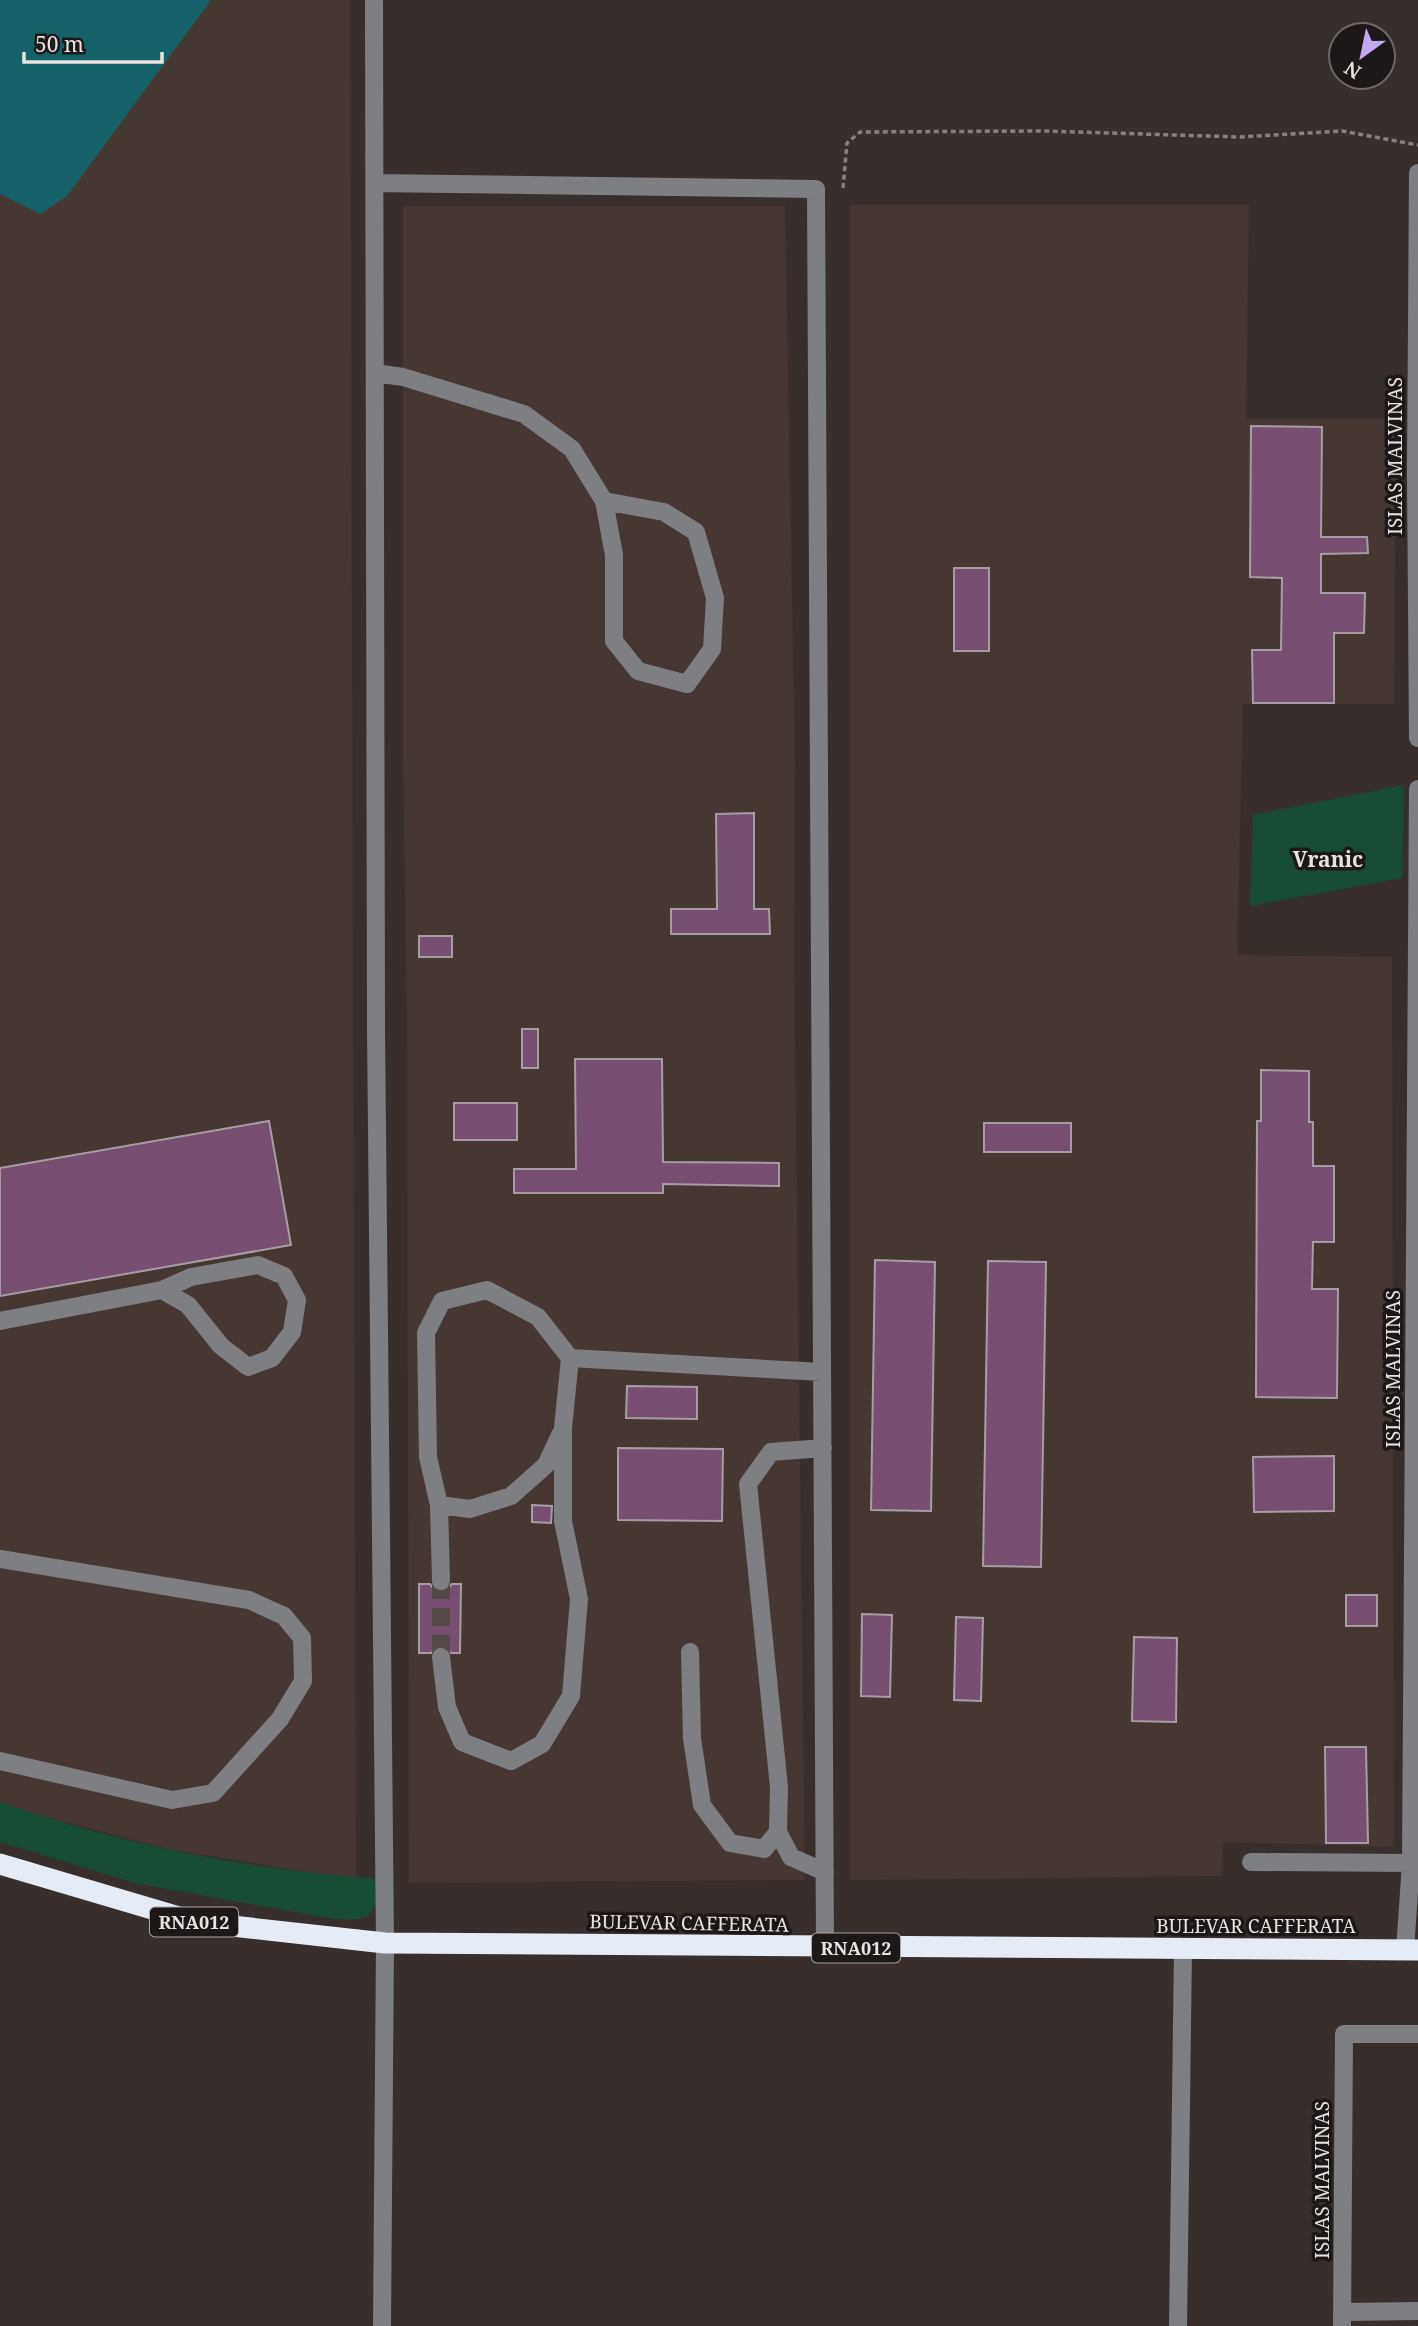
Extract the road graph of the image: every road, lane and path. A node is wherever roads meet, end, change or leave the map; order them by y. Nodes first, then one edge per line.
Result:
1 (374, 0) edge
2 (1418, 145) edge
3 (1417, 173) edge
4 (375, 183) junction
5 (844, 188) dead end
6 (375, 373) junction
7 (1417, 499) edge
8 (604, 501) junction
9 (1418, 738) edge
10 (1418, 789) edge
11 (162, 1290) junction
12 (0, 1321) edge
13 (570, 1358) junction
14 (822, 1372) junction
15 (563, 1428) junction
16 (823, 1447) junction
17 (439, 1505) junction
18 (0, 1559) edge
19 (441, 1581) tunnel mouth
20 (690, 1652) dead end
21 (441, 1657) tunnel mouth
22 (0, 1761) edge
23 (778, 1832) junction
24 (1251, 1862) dead end
25 (1411, 1863) junction
26 (5, 1866) edge
27 (825, 1872) junction
28 (385, 1943) junction
29 (825, 1947) junction
30 (1183, 1949) junction
31 (1412, 1950) edge
32 (1418, 2034) edge
33 (1418, 2311) edge
34 (1342, 2319) edge
35 (383, 2326) edge
36 (1178, 2326) edge

1 - 4 street
2 - 5 path
3 - 7 street, ISLAS MALVINAS
4 - 6 street
4 - 14 street
6 - 8 street
6 - 28 street
7 - 9 street, ISLAS MALVINAS
8 - 8 street
10 - 25 street, ISLAS MALVINAS
11 - 11 street
11 - 12 street
13 - 14 street
13 - 15 street
13 - 17 street
14 - 16 street
15 - 17 street
15 - 21 street
16 - 23 street
16 - 27 street
17 - 19 street
18 - 22 street
20 - 23 street
23 - 27 street
24 - 25 street
25 - 31 street, ISLAS MALVINAS
26 - 28 highway, BULEVAR CAFFERATA / RNA012
27 - 29 street
28 - 29 highway, BULEVAR CAFFERATA / RNA012
28 - 35 street
29 - 30 highway, BULEVAR CAFFERATA / RNA012
30 - 31 highway, BULEVAR CAFFERATA / RNA012
30 - 36 street
32 - 34 street, ISLAS MALVINAS
33 - 34 street

